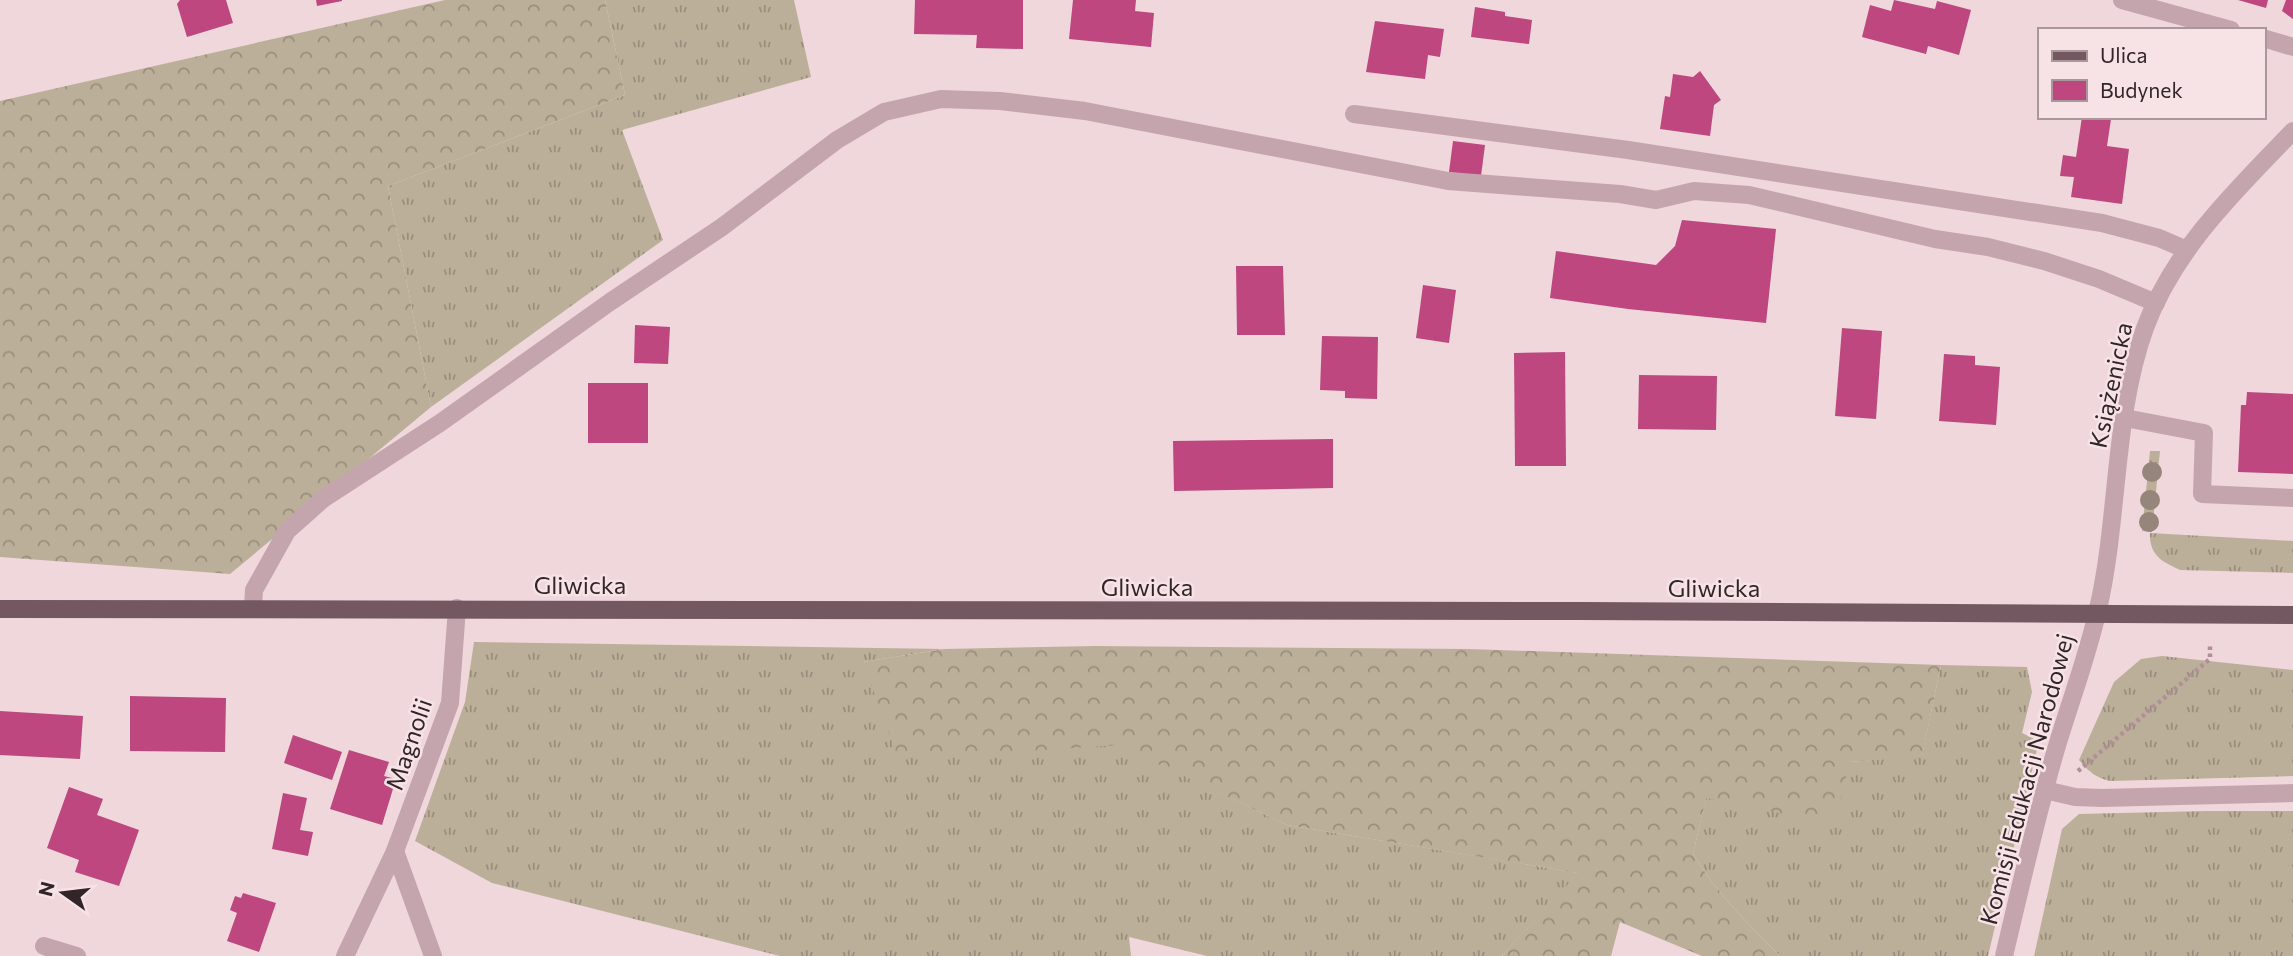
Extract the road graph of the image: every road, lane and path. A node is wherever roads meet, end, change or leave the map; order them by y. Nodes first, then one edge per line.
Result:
1 (2122, 0) edge
2 (2224, 28) edge
3 (2265, 39) edge
4 (2293, 47) edge
5 (1354, 114) dead end
6 (2293, 131) edge
7 (2187, 250) junction
8 (2157, 303) junction
9 (2125, 418) junction
10 (2293, 498) edge
11 (0, 608) edge
12 (253, 608) junction
13 (457, 608) junction
14 (2097, 614) junction
15 (2293, 615) edge
16 (2210, 645) dead end
17 (2072, 776) dead end
18 (2045, 790) junction
19 (2293, 793) edge
20 (396, 851) junction
21 (44, 946) dead end
22 (76, 956) edge
23 (345, 956) edge
24 (433, 956) edge
25 (2004, 956) edge

1 - 2 street
3 - 4 street
5 - 7 street
6 - 7 street, Książenicka
7 - 8 street, Książenicka
8 - 9 street, Książenicka
8 - 12 street
9 - 10 street
9 - 14 street, Książenicka
11 - 12 main road, Gliwicka
12 - 13 main road, Gliwicka
13 - 14 main road, Gliwicka
13 - 20 street, Magnolii
14 - 15 main road, Gliwicka
14 - 18 street, Komisji Edukacji Narodowej
16 - 17 path
18 - 19 street
18 - 25 street, Komisji Edukacji Narodowej
20 - 23 street, Magnolii
20 - 24 street
21 - 22 street

